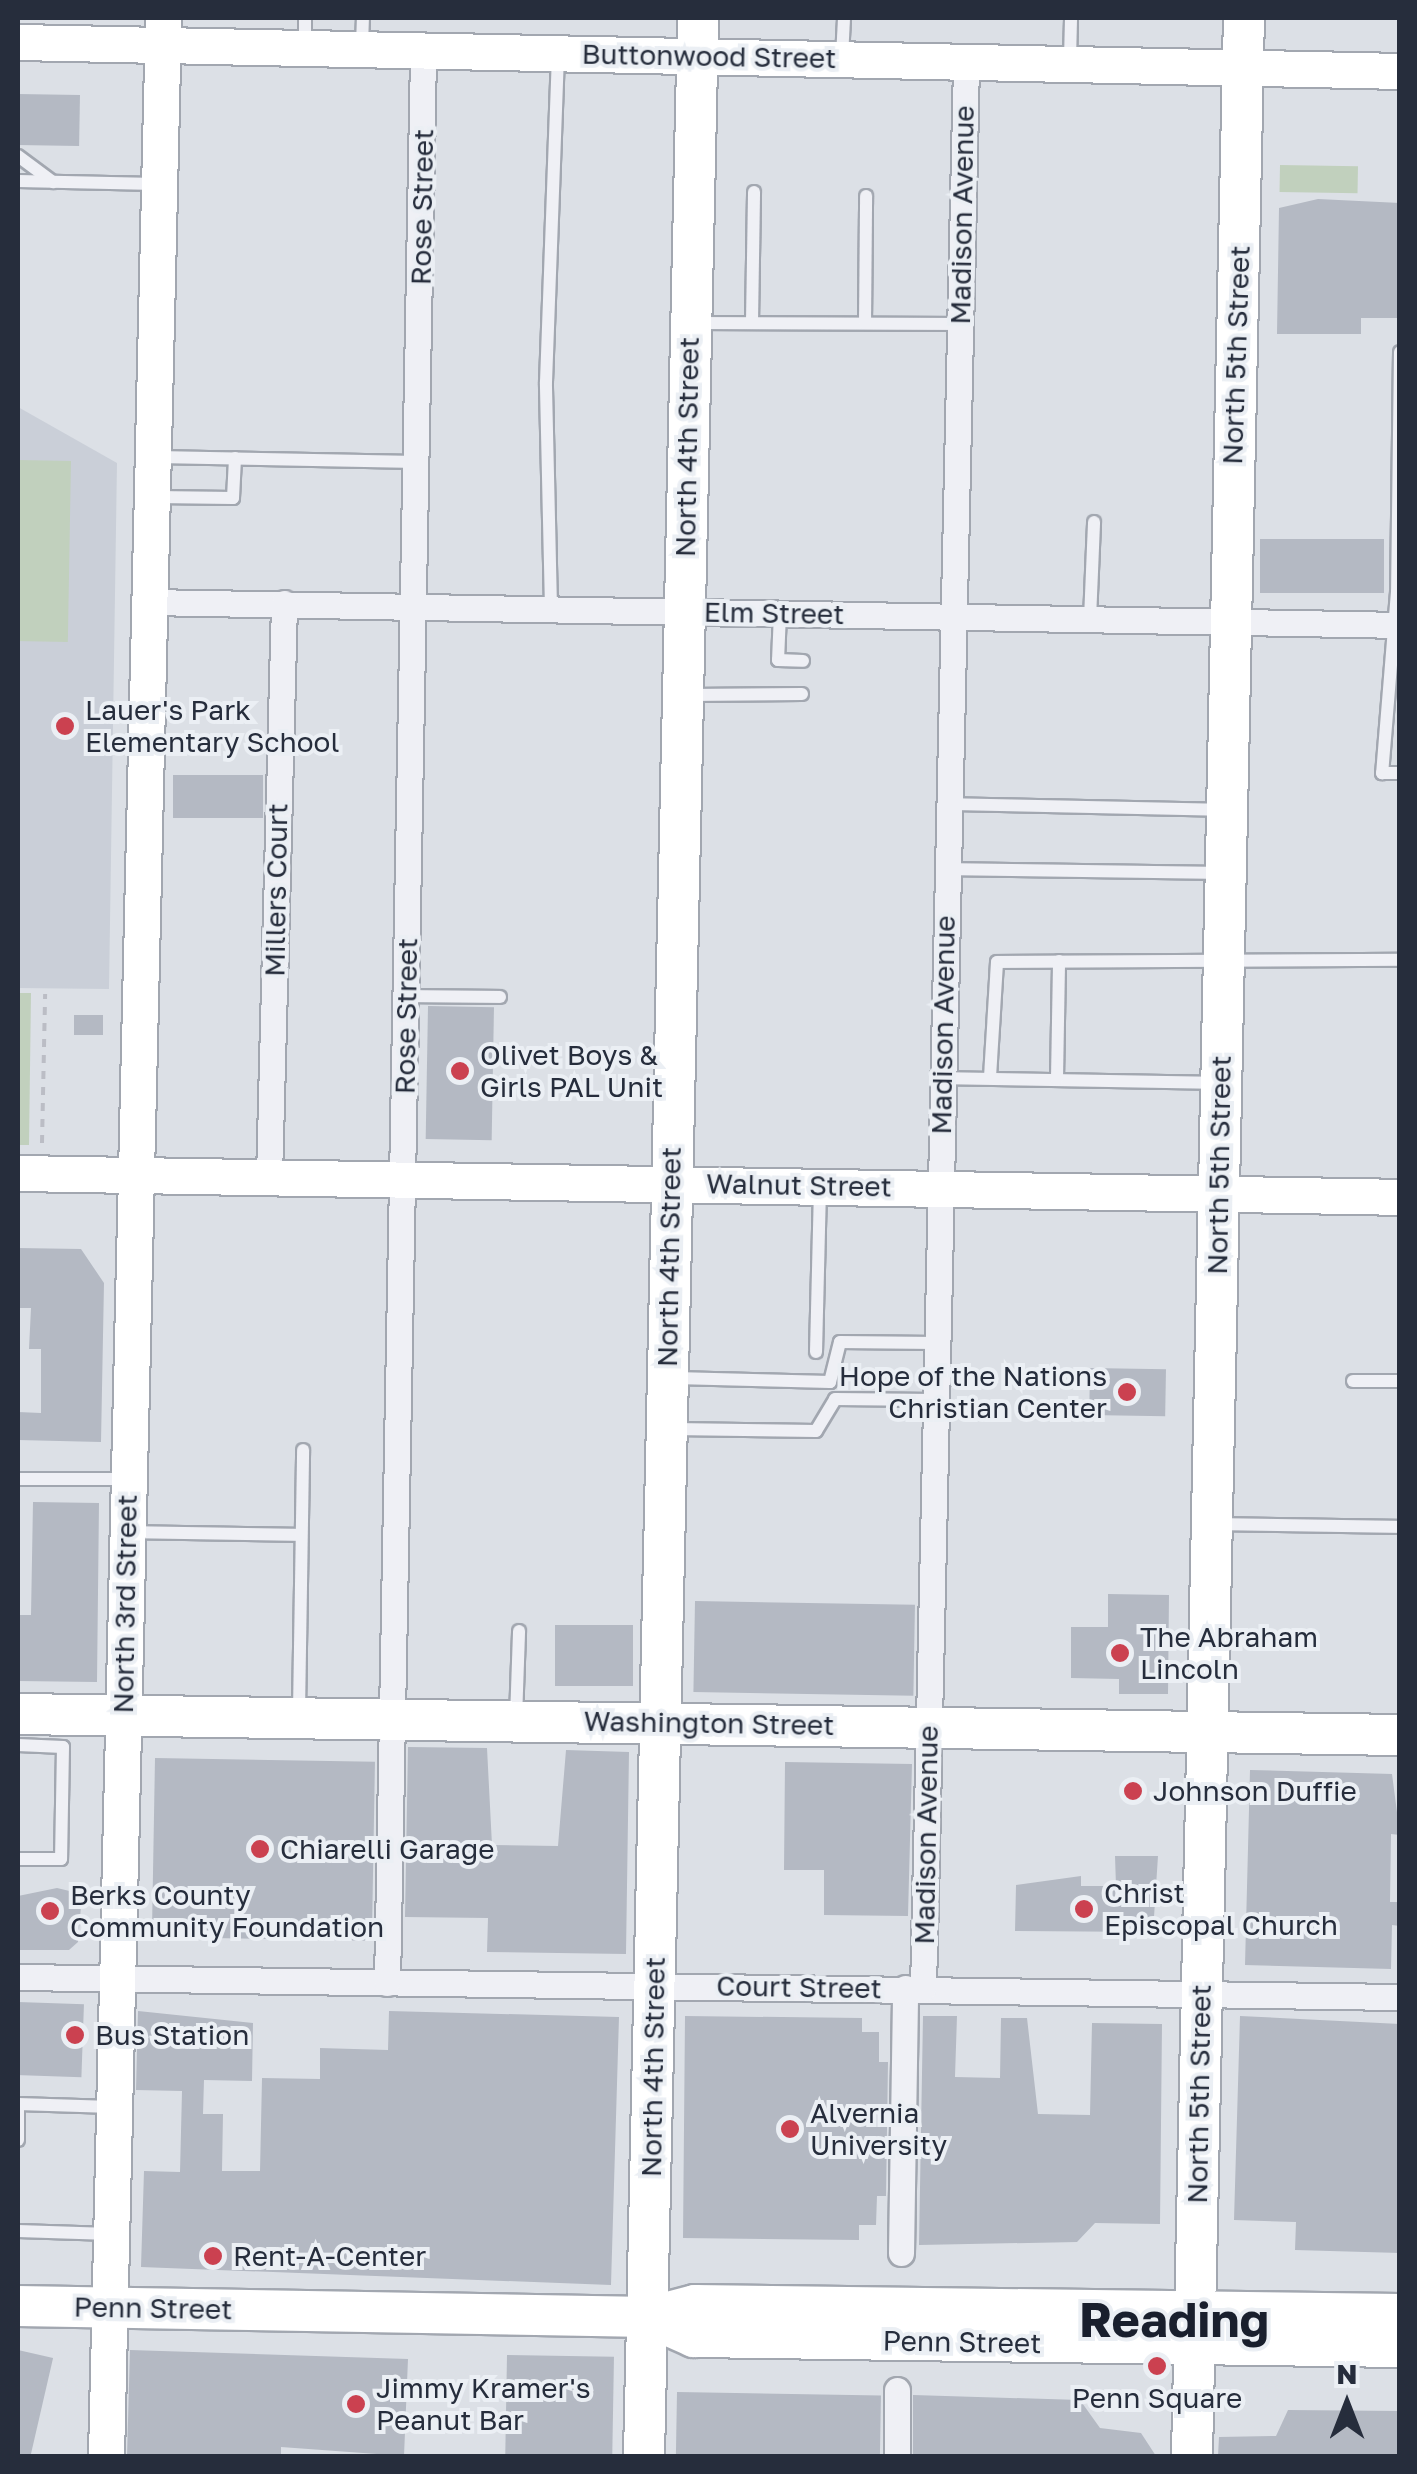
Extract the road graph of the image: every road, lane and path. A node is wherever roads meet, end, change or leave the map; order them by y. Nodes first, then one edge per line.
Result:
1 (844, 18) edge
2 (1071, 18) edge
3 (1244, 18) edge
4 (80, 30) edge
5 (162, 31) edge
6 (305, 32) edge
7 (362, 33) edge
8 (698, 37) edge
9 (18, 42) edge
10 (423, 50) junction
11 (558, 53) junction
12 (842, 59) junction
13 (966, 62) junction
14 (1070, 64) junction
15 (1243, 68) junction
16 (1400, 71) edge
17 (18, 156) edge
18 (18, 181) edge
19 (53, 182) junction
20 (159, 184) junction
21 (754, 192) dead end
22 (866, 196) dead end
23 (752, 322) junction
24 (865, 322) junction
25 (690, 323) junction
26 (960, 324) junction
27 (1400, 352) edge
28 (1399, 440) edge
29 (152, 457) junction
30 (235, 458) junction
31 (419, 462) junction
32 (151, 497) junction
33 (1094, 522) dead end
34 (148, 602) junction
35 (284, 604) junction
36 (415, 606) junction
37 (551, 608) junction
38 (684, 611) junction
39 (780, 613) junction
40 (953, 616) junction
41 (1090, 619) junction
42 (1229, 622) junction
43 (1395, 625) edge
44 (802, 661) dead end
45 (802, 694) dead end
46 (682, 695) junction
47 (1400, 774) edge
48 (948, 804) junction
49 (1227, 810) junction
50 (946, 869) junction
51 (1226, 873) junction
52 (1400, 960) edge
53 (1058, 961) junction
54 (1224, 961) junction
55 (45, 994) dead end
56 (406, 996) junction
57 (500, 997) dead end
58 (990, 1077) junction
59 (942, 1078) junction
60 (1056, 1079) junction
61 (1221, 1083) junction
62 (29, 1173) edge
63 (134, 1175) junction
64 (269, 1177) junction
65 (402, 1178) junction
66 (670, 1182) junction
67 (820, 1186) junction
68 (939, 1188) junction
69 (1218, 1194) junction
70 (1400, 1198) edge
71 (936, 1343) junction
72 (816, 1352) dead end
73 (667, 1378) junction
74 (1352, 1381) dead end
75 (1400, 1381) edge
76 (830, 1382) junction
77 (835, 1399) junction
78 (935, 1400) junction
79 (666, 1429) junction
80 (303, 1450) dead end
81 (18, 1479) edge
82 (126, 1479) junction
83 (1211, 1524) junction
84 (1400, 1527) edge
85 (127, 1532) junction
86 (301, 1536) junction
87 (519, 1632) dead end
88 (18, 1714) edge
89 (123, 1715) junction
90 (298, 1717) junction
91 (392, 1719) junction
92 (516, 1720) junction
93 (661, 1722) junction
94 (928, 1726) junction
95 (1207, 1732) junction
96 (1400, 1736) edge
97 (18, 1746) edge
98 (18, 1858) edge
99 (18, 1977) edge
100 (117, 1979) junction
101 (388, 1983) junction
102 (656, 1986) junction
103 (914, 1989) junction
104 (1201, 1994) junction
105 (1400, 1997) edge
106 (114, 2108) junction
107 (18, 2140) edge
108 (18, 2231) edge
109 (112, 2234) junction
110 (901, 2253) dead end
111 (18, 2306) edge
112 (109, 2307) junction
113 (1400, 2314) edge
114 (649, 2317) junction
115 (1194, 2328) junction
116 (1400, 2347) edge
117 (897, 2390) dead end
118 (106, 2456) edge
119 (644, 2456) edge
120 (897, 2456) edge
121 (1192, 2456) edge

1 - 12 lane
2 - 14 lane
3 - 15 main road, North 5th Street
4 - 5 street, Buttonwood Street
4 - 9 street, Buttonwood Street
5 - 6 street, Buttonwood Street
5 - 20 street, North 3rd Street
6 - 7 street, Buttonwood Street
7 - 10 street, Buttonwood Street
8 - 11 street, Buttonwood Street
8 - 12 street, Buttonwood Street
8 - 25 main road, North 4th Street
10 - 11 street, Buttonwood Street
10 - 31 street, Rose Street
11 - 37 lane
12 - 13 street, Buttonwood Street
13 - 14 street, Buttonwood Street
13 - 26 street, Madison Avenue
14 - 15 street, Buttonwood Street
15 - 16 street, Buttonwood Street
15 - 42 main road, North 5th Street
17 - 19 lane
18 - 19 lane
19 - 20 lane
20 - 29 street, North 3rd Street
21 - 23 lane
22 - 24 lane
23 - 24 lane
23 - 25 lane
24 - 26 lane
25 - 38 main road, North 4th Street
26 - 40 street, Madison Avenue
27 - 28 lane
28 - 43 lane
29 - 30 lane
29 - 32 street, North 3rd Street
30 - 31 lane
30 - 32 lane
31 - 36 street, Rose Street
32 - 34 street, North 3rd Street
33 - 41 lane
34 - 35 street, Elm Street
34 - 63 street, North 3rd Street
35 - 36 street, Elm Street
35 - 64 street, Millers Court
36 - 37 street, Elm Street
36 - 56 street, Rose Street
37 - 38 street, Elm Street
38 - 39 street, Elm Street
38 - 46 main road, North 4th Street
39 - 40 street, Elm Street
39 - 44 lane
40 - 41 street, Elm Street
40 - 48 street, Madison Avenue
41 - 42 street, Elm Street
42 - 43 street, Elm Street
42 - 49 main road, North 5th Street
43 - 47 lane
45 - 46 lane
46 - 66 main road, North 4th Street
48 - 49 lane
48 - 50 street, Madison Avenue
49 - 51 main road, North 5th Street
50 - 51 lane
50 - 59 street, Madison Avenue
51 - 54 main road, North 5th Street
52 - 54 lane
53 - 54 lane
53 - 58 lane
53 - 60 lane
54 - 61 main road, North 5th Street
55 - 62 path
56 - 57 lane
56 - 65 street, Rose Street
58 - 59 lane
58 - 60 lane
59 - 68 street, Madison Avenue
60 - 61 lane
61 - 69 main road, North 5th Street
62 - 63 street, Walnut Street
63 - 64 street, Walnut Street
63 - 82 street, North 3rd Street
64 - 65 street, Walnut Street
65 - 66 street, Walnut Street
65 - 91 street, Rose Street
66 - 67 street, Walnut Street
66 - 73 main road, North 4th Street
67 - 68 street, Walnut Street
67 - 72 lane
68 - 69 street, Walnut Street
68 - 71 street, Madison Avenue
69 - 70 street, Walnut Street
69 - 83 main road, North 5th Street
71 - 76 lane
71 - 78 street, Madison Avenue
73 - 76 lane
73 - 79 main road, North 4th Street
74 - 75 lane
76 - 77 lane
77 - 78 lane
77 - 79 lane
78 - 94 street, Madison Avenue
79 - 93 main road, North 4th Street
80 - 86 lane
81 - 82 lane
82 - 85 street, North 3rd Street
83 - 84 lane
83 - 95 main road, North 5th Street
85 - 86 lane
85 - 89 street, North 3rd Street
86 - 90 lane
87 - 92 lane
88 - 89 main road, Washington Street
89 - 90 main road, Washington Street
89 - 100 street, North 3rd Street
90 - 91 main road, Washington Street
91 - 92 main road, Washington Street
91 - 101 street, Rose Street
92 - 93 main road, Washington Street
93 - 94 main road, Washington Street
93 - 102 main road, North 4th Street
94 - 95 main road, Washington Street
94 - 103 street, Madison Avenue
95 - 96 main road, Washington Street
95 - 104 main road, North 5th Street
97 - 98 lane
99 - 100 street, Court Street
100 - 101 street, Court Street
100 - 106 street, North 3rd Street
101 - 102 street, Court Street
102 - 103 street, Court Street
102 - 114 main road, North 4th Street
103 - 104 street, Court Street
103 - 110 street, Madison Avenue
104 - 105 street, Court Street
104 - 115 main road, North 5th Street
106 - 107 lane
106 - 109 street, North 3rd Street
108 - 109 lane
109 - 112 street, North 3rd Street
111 - 112 main road, Penn Street
112 - 114 main road, Penn Street
112 - 118 street, North 3rd Street
113 - 115 main road, Penn Street
114 - 115 main road, Penn Street
114 - 119 main road, North 4th Street
115 - 116 main road, Penn Street
115 - 121 main road, North 5th Street
117 - 120 street

